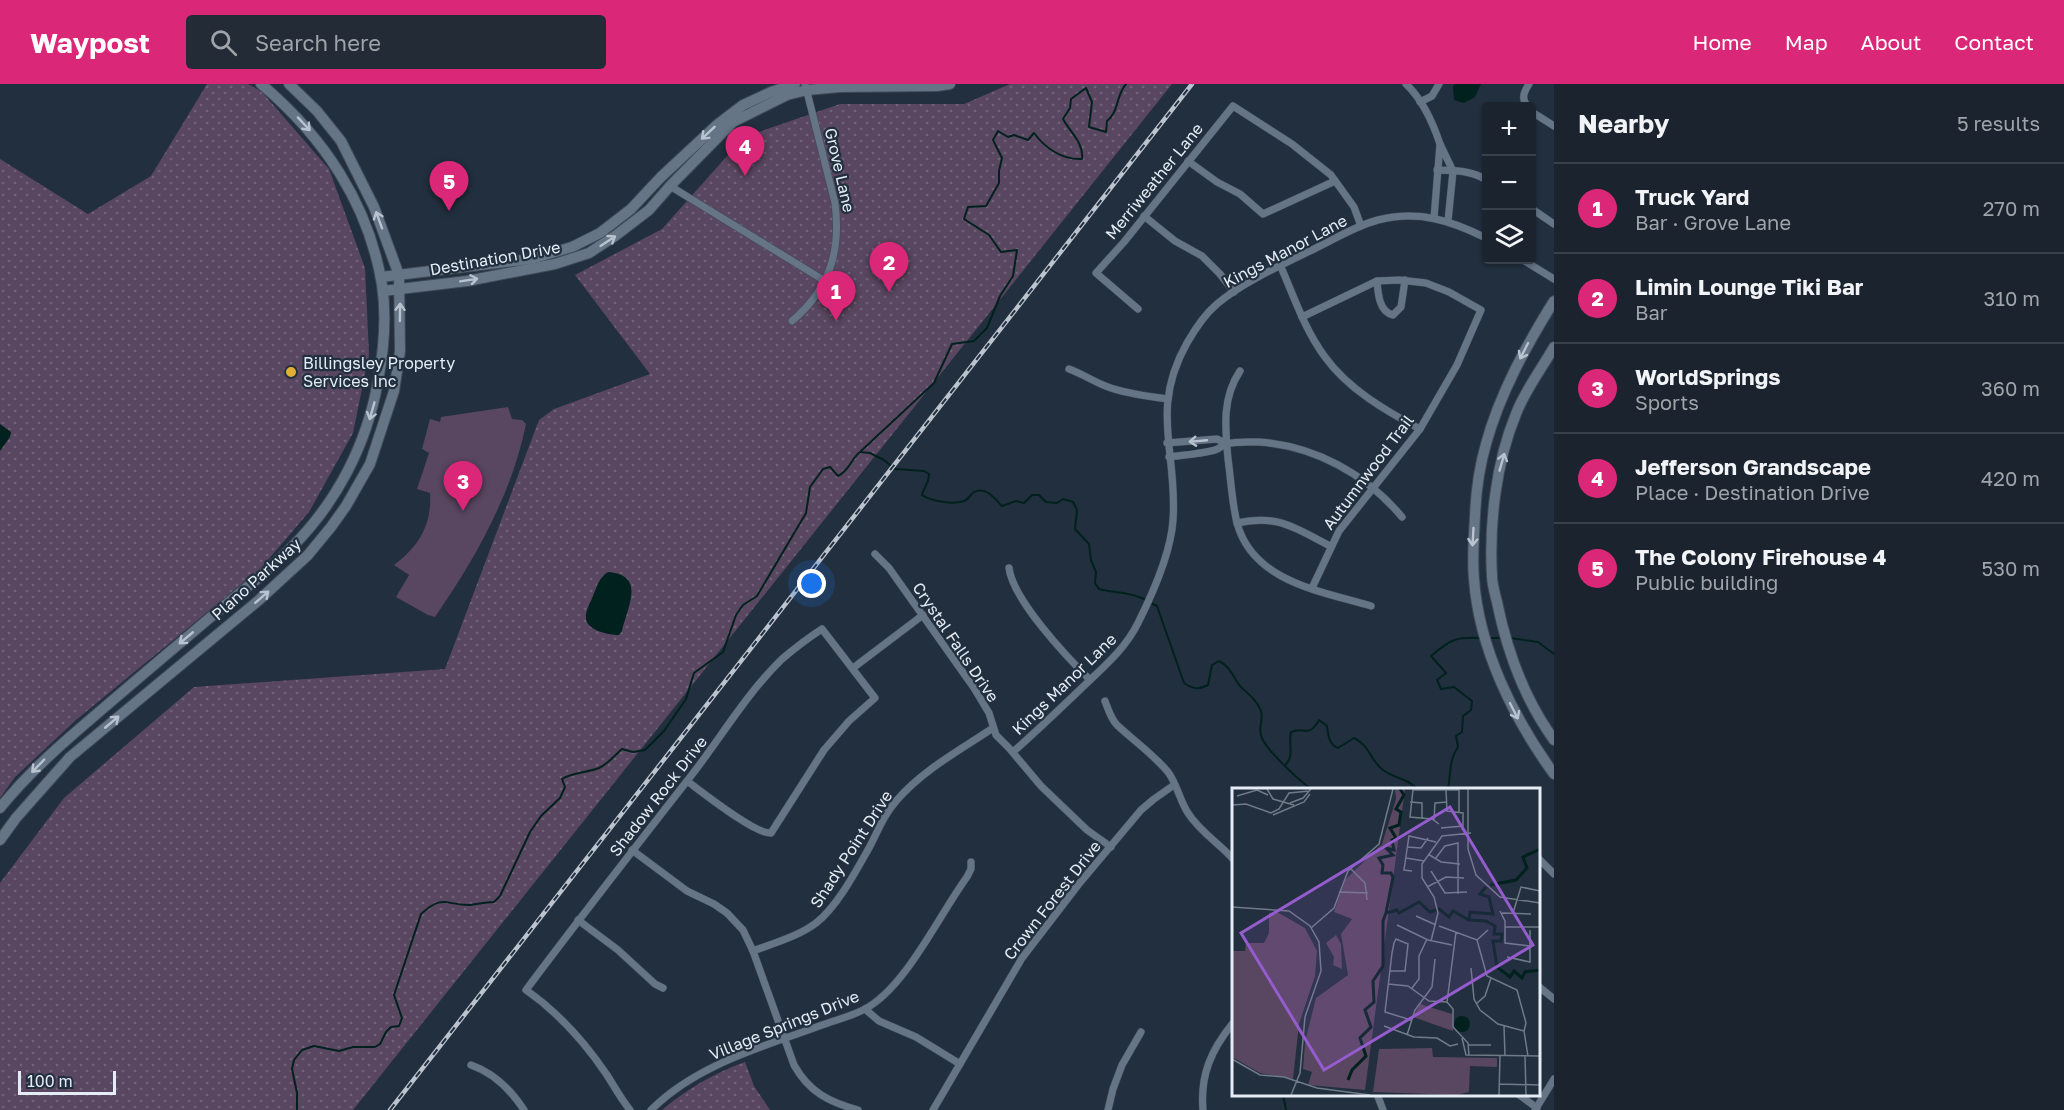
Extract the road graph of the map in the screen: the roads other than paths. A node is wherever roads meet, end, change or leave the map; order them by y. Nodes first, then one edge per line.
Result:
1 (261, 84) edge
2 (289, 84) edge
3 (795, 84) edge
4 (950, 84) edge
5 (1406, 84) edge
6 (1439, 84) edge
7 (1528, 84) edge
8 (806, 87) edge
9 (1420, 102) junction
10 (1525, 102) edge
11 (1536, 115) edge
12 (1554, 126) edge
13 (1440, 144) junction
14 (1188, 161) junction
15 (1437, 170) junction
16 (1454, 171) junction
17 (1482, 177) edge
18 (1335, 181) junction
19 (670, 186) junction
20 (1533, 210) edge
21 (1144, 216) junction
22 (1434, 219) junction
23 (1448, 220) junction
24 (1554, 224) edge
25 (1361, 226) junction
26 (1482, 236) edge
27 (1530, 264) edge
28 (1281, 267) junction
29 (399, 275) junction
30 (381, 277) junction
31 (1554, 279) edge
32 (1405, 280) junction
33 (825, 281) junction
34 (1377, 281) junction
35 (400, 289) junction
36 (383, 291) junction
37 (1234, 292) junction
38 (1554, 301) edge
39 (1137, 309) dead end
40 (1302, 317) junction
41 (792, 321) dead end
42 (1554, 347) edge
43 (1069, 369) dead end
44 (1240, 370) dead end
45 (1168, 399) junction
46 (1420, 429) junction
47 (1167, 444) junction
48 (1227, 444) junction
49 (1169, 458) junction
50 (1373, 488) junction
51 (1402, 517) dead end
52 (1238, 524) junction
53 (1330, 546) junction
54 (875, 554) dead end
55 (1009, 568) dead end
56 (1312, 588) junction
57 (1371, 606) dead end
58 (923, 615) junction
59 (853, 668) junction
60 (1090, 680) junction
61 (1105, 701) dead end
62 (993, 729) junction
63 (1554, 740) edge
64 (1013, 752) junction
65 (1554, 774) edge
66 (687, 781) junction
67 (1174, 785) junction
68 (0, 808) edge
69 (0, 840) edge
70 (1111, 847) junction
71 (632, 850) junction
72 (1232, 858) edge
73 (1539, 859) edge
74 (971, 862) dead end
75 (1553, 871) edge
76 (578, 920) junction
77 (753, 951) junction
78 (1539, 987) edge
79 (663, 988) dead end
80 (1554, 999) edge
81 (865, 1009) junction
82 (1232, 1024) edge
83 (1141, 1032) dead end
84 (785, 1039) junction
85 (960, 1064) junction
86 (471, 1065) dead end
87 (1554, 1080) edge
88 (1377, 1095) edge
89 (1519, 1095) edge
90 (1536, 1109) edge
91 (524, 1110) edge
92 (630, 1110) edge
93 (651, 1110) edge
94 (858, 1110) edge
95 (933, 1110) edge
96 (1108, 1110) edge
97 (1203, 1110) edge
98 (1383, 1110) edge

1 -> 30 main road, Plano Parkway
29 -> 2 main road, Plano Parkway
3 -> 29 main road, Destination Drive
4 - 8 main road, Destination Drive
5 - 9 street
6 - 9 street
7 - 10 street
8 - 19 main road, Destination Drive
8 - 33 street, Grove Lane
9 - 13 street
11 - 12 street
13 - 15 street
13 - 16 street
14 - 18 street
14 - 18 street, Merriweather Lane
14 - 21 street, Merriweather Lane
15 - 16 street
15 - 22 street
16 - 17 street
16 - 23 street
18 - 25 street
19 - 33 street
35 -> 19 main road, Destination Drive
20 - 24 street
21 - 37 street
21 - 39 street, Merriweather Lane
22 - 23 street, Kings Manor Lane
22 - 25 street, Kings Manor Lane
23 - 26 street, Kings Manor Lane
25 - 28 street, Kings Manor Lane
27 - 31 street
28 - 37 street, Kings Manor Lane
28 - 40 street
29 - 30 main road, Destination Drive
29 - 35 main road, Plano Parkway
30 - 36 main road, Plano Parkway
32 - 34 street
32 - 34 street
32 - 46 street, Autumnwood Trail
33 - 41 street, Grove Lane
34 - 40 street
35 - 36 main road, Destination Drive
69 -> 35 main road, Plano Parkway
36 -> 68 main road, Plano Parkway
37 - 45 street, Kings Manor Lane
38 -> 65 main road
40 - 46 street
63 -> 42 main road
43 - 45 street
44 - 48 street
45 - 47 street, Kings Manor Lane
46 - 50 street, Autumnwood Trail
48 -> 47 street
47 - 49 street, Kings Manor Lane
48 - 49 street
48 - 50 street
48 - 52 street
49 - 60 street, Kings Manor Lane
50 - 51 street
50 - 53 street, Autumnwood Trail
52 - 53 street
52 - 56 street
53 - 56 street, Autumnwood Trail
54 - 58 street, Crystal Falls Drive
55 - 60 street
56 - 57 street
58 - 59 street
58 - 62 street, Crystal Falls Drive
59 - 66 street, Shadow Rock Drive
59 - 66 street
60 - 64 street, Kings Manor Lane
61 - 67 street
62 - 64 street, Crystal Falls Drive
62 - 77 street, Shady Point Drive
64 - 70 street, Crystal Falls Drive
66 - 71 street, Shadow Rock Drive
67 - 70 street, Crown Forest Drive
67 - 72 street
70 - 85 street, Crown Forest Drive
71 - 76 street, Shadow Rock Drive
71 - 77 street
73 - 75 street
74 - 81 street, Village Springs Drive
76 - 79 street
76 - 92 street, Shadow Rock Drive
77 - 84 street
78 - 80 street
81 - 84 street, Village Springs Drive
81 - 85 street
82 - 97 street
83 - 96 street
84 - 93 street, Village Springs Drive
84 - 94 street
85 - 95 street, Crown Forest Drive
86 - 91 street
87 - 90 street
88 - 98 street
89 - 90 street

